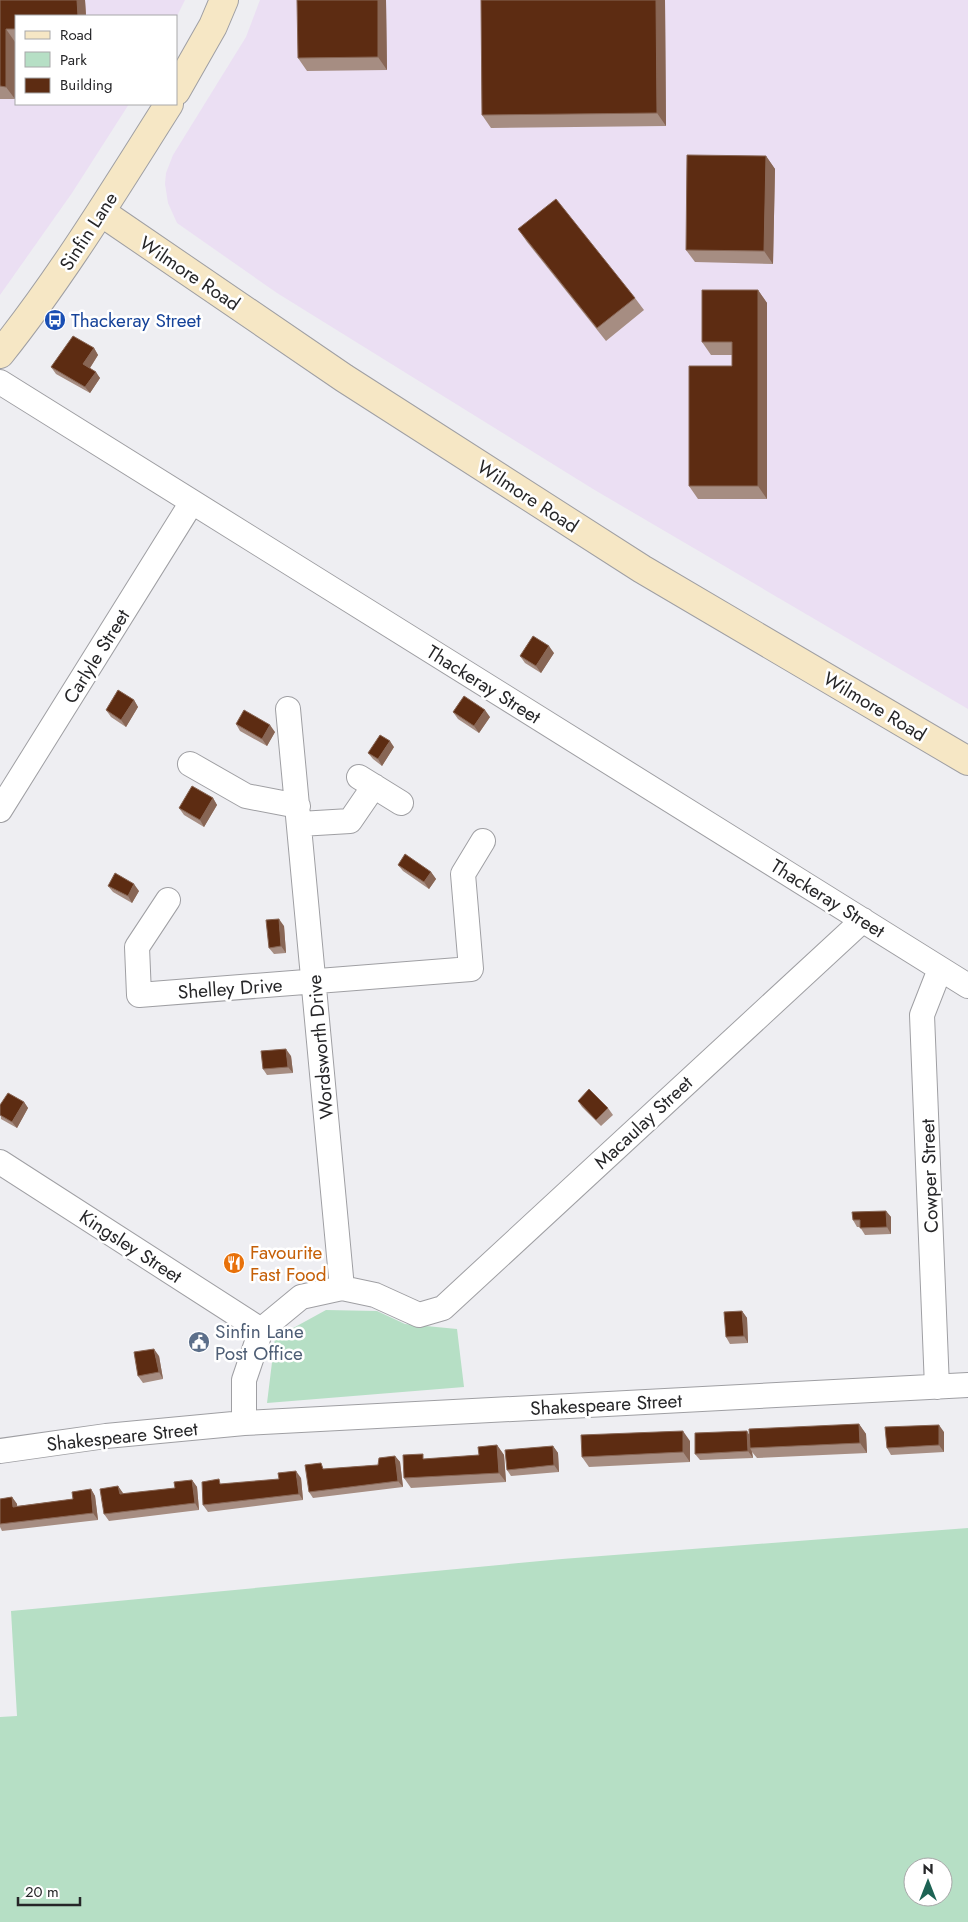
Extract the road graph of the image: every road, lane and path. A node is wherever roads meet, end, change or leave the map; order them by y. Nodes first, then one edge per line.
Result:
1 (224, 0) edge
2 (178, 87) edge
3 (167, 105) edge
4 (101, 212) junction
5 (0, 354) edge
6 (0, 382) edge
7 (192, 502) junction
8 (288, 709) dead end
9 (968, 761) edge
10 (190, 764) dead end
11 (401, 803) dead end
12 (0, 810) edge
13 (299, 815) junction
14 (483, 842) dead end
15 (168, 900) dead end
16 (863, 920) junction
17 (940, 969) junction
18 (314, 981) junction
19 (968, 986) edge
20 (0, 1162) edge
21 (342, 1288) junction
22 (261, 1330) junction
23 (968, 1385) edge
24 (937, 1386) junction
25 (244, 1423) junction
26 (0, 1450) edge

1 - 2 street
3 - 4 street, Sinfin Lane
4 - 5 street, Sinfin Lane
4 - 9 street, Wilmore Road
6 - 7 street, Thackeray Street
7 - 12 street, Carlyle Street
7 - 16 street, Thackeray Street
8 - 13 street, Wordsworth Drive
10 - 13 street
11 - 13 street
13 - 18 street, Wordsworth Drive
14 - 18 street, Shelley Drive
15 - 18 street, Shelley Drive
16 - 17 street, Thackeray Street
16 - 21 street, Macaulay Street
17 - 19 street, Thackeray Street
17 - 24 street, Cowper Street
18 - 21 street, Wordsworth Drive
20 - 22 street, Kingsley Street
21 - 22 street
22 - 25 street
23 - 24 street, Shakespeare Street
24 - 25 street, Shakespeare Street
25 - 26 street, Shakespeare Street

